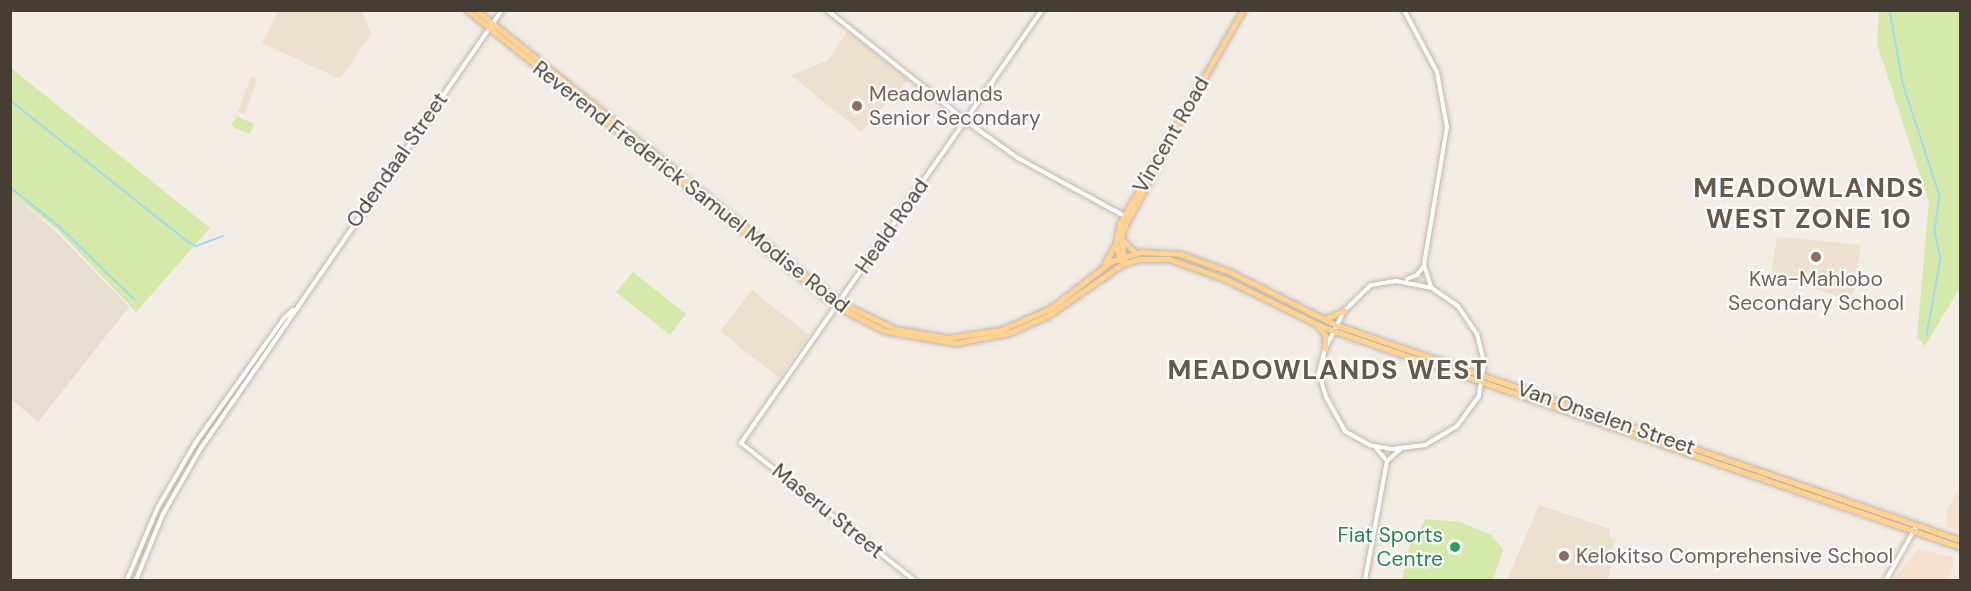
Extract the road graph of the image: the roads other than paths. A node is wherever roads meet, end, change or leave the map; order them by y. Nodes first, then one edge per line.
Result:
1 (467, 10) edge
2 (476, 10) edge
3 (502, 10) edge
4 (827, 10) edge
5 (1042, 10) edge
6 (1244, 10) edge
7 (1404, 10) edge
8 (491, 26) junction
9 (966, 121) junction
10 (1126, 217) junction
11 (1118, 241) junction
12 (1136, 253) junction
13 (1123, 260) junction
14 (1104, 264) junction
15 (1424, 265) junction
16 (1404, 280) junction
17 (1432, 288) junction
18 (838, 304) junction
19 (294, 310) junction
20 (1344, 311) junction
21 (1323, 320) junction
22 (1314, 324) junction
23 (1335, 328) junction
24 (1325, 349) junction
25 (1484, 376) junction
26 (1483, 383) junction
27 (741, 443) joint
28 (1374, 446) junction
29 (1401, 449) junction
30 (1387, 461) junction
31 (1915, 528) junction
32 (1960, 540) edge
33 (1960, 547) edge
34 (127, 580) edge
35 (136, 580) edge
36 (914, 580) edge
37 (1365, 580) edge
38 (1886, 580) edge

1 - 8 main road, Reverend Frederick Samuel Modise Road
2 - 8 main road, Reverend Frederick Samuel Modise Road
3 - 8 street, Odendaal Street
4 - 9 street
5 - 9 street, Heald Road
6 - 10 main road, Vincent Road
7 - 15 street
8 - 18 main road, Reverend Frederick Samuel Modise Road
8 - 19 street, Odendaal Street
9 - 10 street
9 - 18 street, Heald Road
10 - 11 main road, Vincent Road
11 - 12 main road
11 - 13 main road, Vincent Road
11 - 14 main road
12 - 13 main road, Van Onselen Street
12 - 21 main road, Van Onselen Street
13 - 14 main road, Reverend Frederick Samuel Modise Road
13 - 18 main road, Reverend Frederick Samuel Modise Road
13 - 22 main road, Van Onselen Street
14 - 18 main road, Reverend Frederick Samuel Modise Road
15 - 16 street
15 - 17 street
16 - 17 street
16 - 20 street
17 - 25 street
18 - 27 street, Heald Road
19 - 34 street, Odendaal Street
19 - 35 street, Odendaal Street
20 - 21 main road
20 - 23 street
21 - 23 main road, Van Onselen Street
22 - 23 main road, Van Onselen Street
22 - 24 main road
23 - 24 street
23 - 25 main road, Van Onselen Street
23 - 26 main road, Van Onselen Street
24 - 28 street
25 - 26 street
25 - 31 main road, Van Onselen Street
26 - 29 street
26 - 31 main road, Van Onselen Street
27 - 36 street, Maseru Street
28 - 29 street
28 - 30 street
29 - 30 street
30 - 37 street
31 - 32 main road, Van Onselen Street
31 - 33 main road, Van Onselen Street
31 - 38 street

